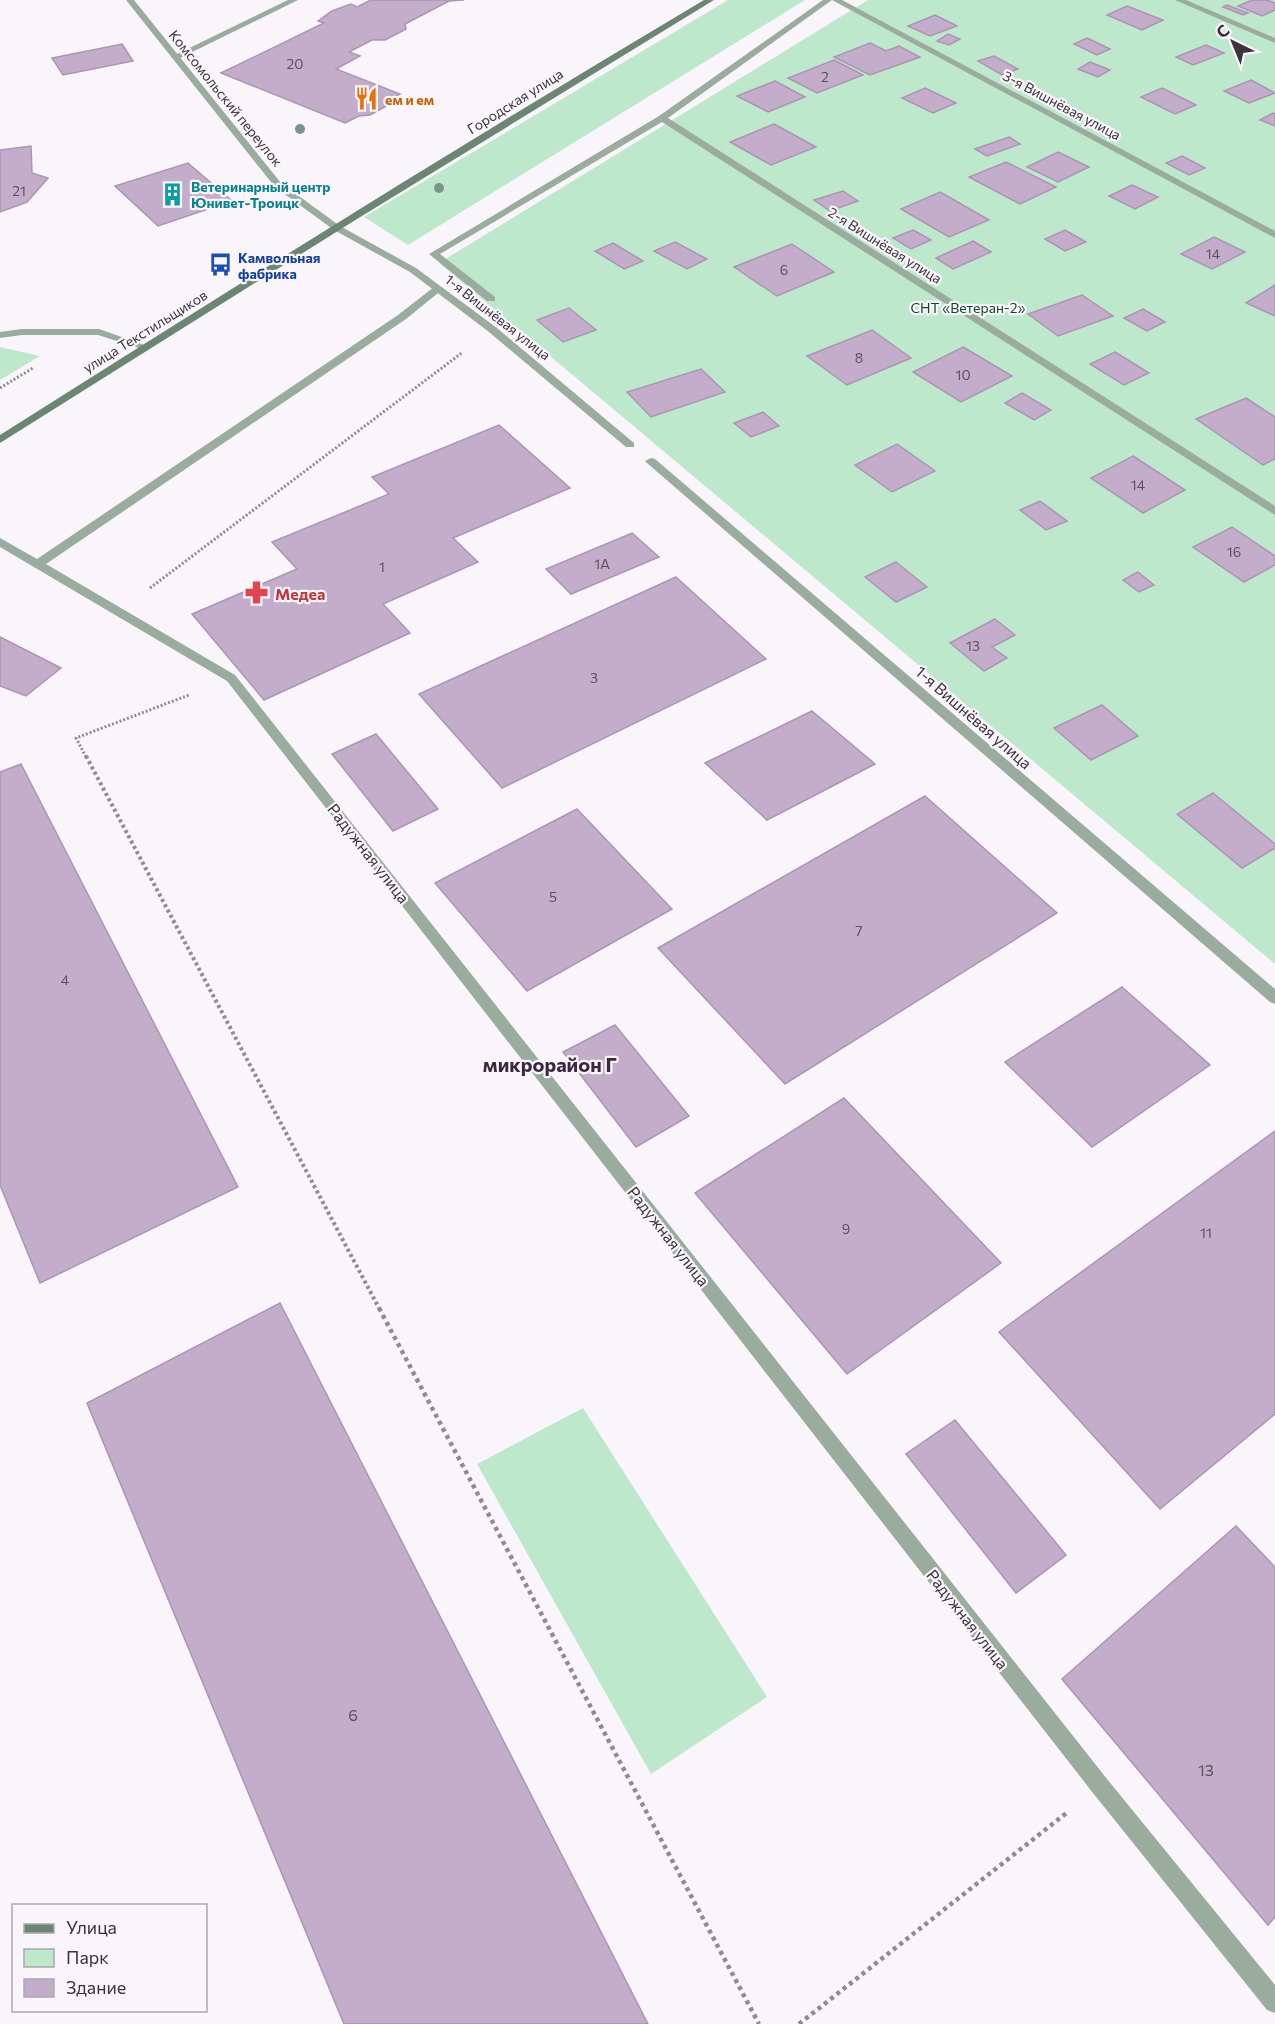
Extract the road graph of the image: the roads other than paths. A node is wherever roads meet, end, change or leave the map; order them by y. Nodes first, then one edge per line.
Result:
1 (130, 0) edge
2 (294, 0) edge
3 (710, 0) edge
4 (828, 0) edge
5 (836, 0) edge
6 (1179, 0) edge
7 (1275, 41) edge
8 (175, 57) junction
9 (662, 118) junction
10 (337, 228) junction
11 (1275, 235) edge
12 (438, 289) junction
13 (491, 299) dead end
14 (0, 335) edge
15 (145, 347) junction
16 (0, 440) edge
17 (630, 445) dead end
18 (651, 461) dead end
19 (1275, 511) edge
20 (0, 542) edge
21 (38, 564) junction
22 (1275, 998) edge
23 (1275, 2002) edge

1 - 8 street, Комсомольский переулок
2 - 8 street
3 - 10 main road, Городская улица
4 - 9 street
5 - 11 street, 3-я Вишнёвая улица
6 - 7 street
8 - 10 street, Комсомольский переулок
9 - 13 street
9 - 19 street, 2-я Вишнёвая улица
10 - 12 street, 1-я Вишнёвая улица
10 - 15 main road, улица Текстильщиков
12 - 17 street, 1-я Вишнёвая улица
12 - 21 street
14 - 15 street
15 - 16 main road, улица Текстильщиков
18 - 22 street, 1-я Вишнёвая улица
20 - 21 street, Радужная улица
21 - 23 street, Радужная улица

